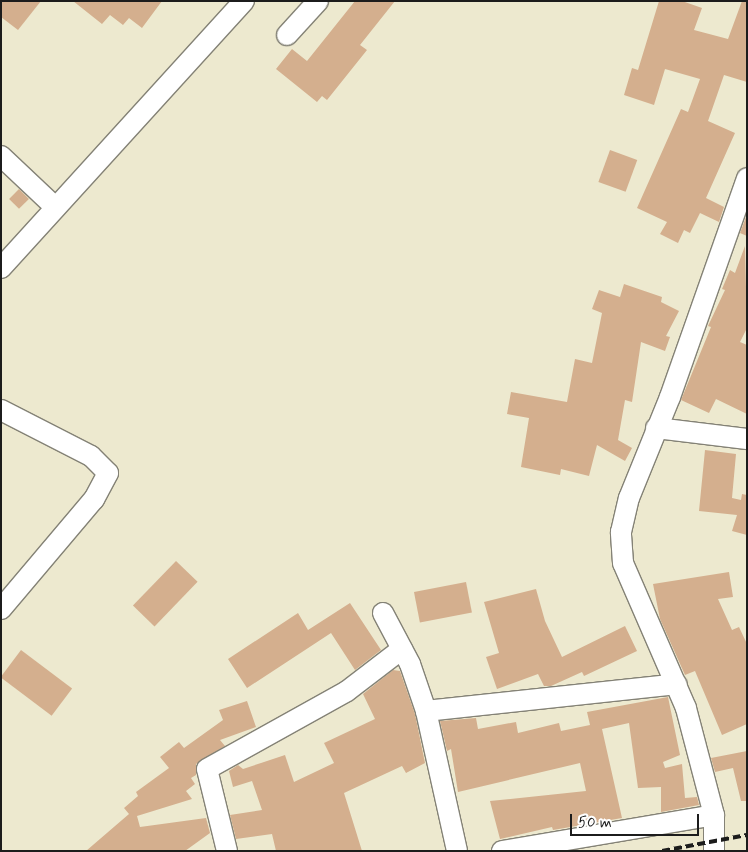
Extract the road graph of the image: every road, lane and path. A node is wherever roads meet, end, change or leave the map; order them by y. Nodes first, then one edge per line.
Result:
1 (244, 1) edge
2 (318, 1) edge
3 (287, 35) dead end
4 (1, 156) edge
5 (747, 178) edge
6 (55, 207) junction
7 (1, 268) edge
8 (1, 410) edge
9 (656, 428) junction
10 (747, 439) edge
11 (1, 609) edge
12 (383, 613) dead end
13 (402, 649) junction
14 (676, 684) junction
15 (426, 710) junction
16 (714, 815) junction
17 (227, 851) edge
18 (457, 851) edge
19 (502, 851) edge
20 (714, 851) edge

1 - 6 street
2 - 3 street
4 - 6 street
5 - 9 street
6 - 7 street
8 - 11 street
9 - 10 street
9 - 14 street
12 - 13 street
13 - 15 street
13 - 17 street
14 - 15 street
14 - 16 street
15 - 18 street
16 - 19 street
16 - 20 street

